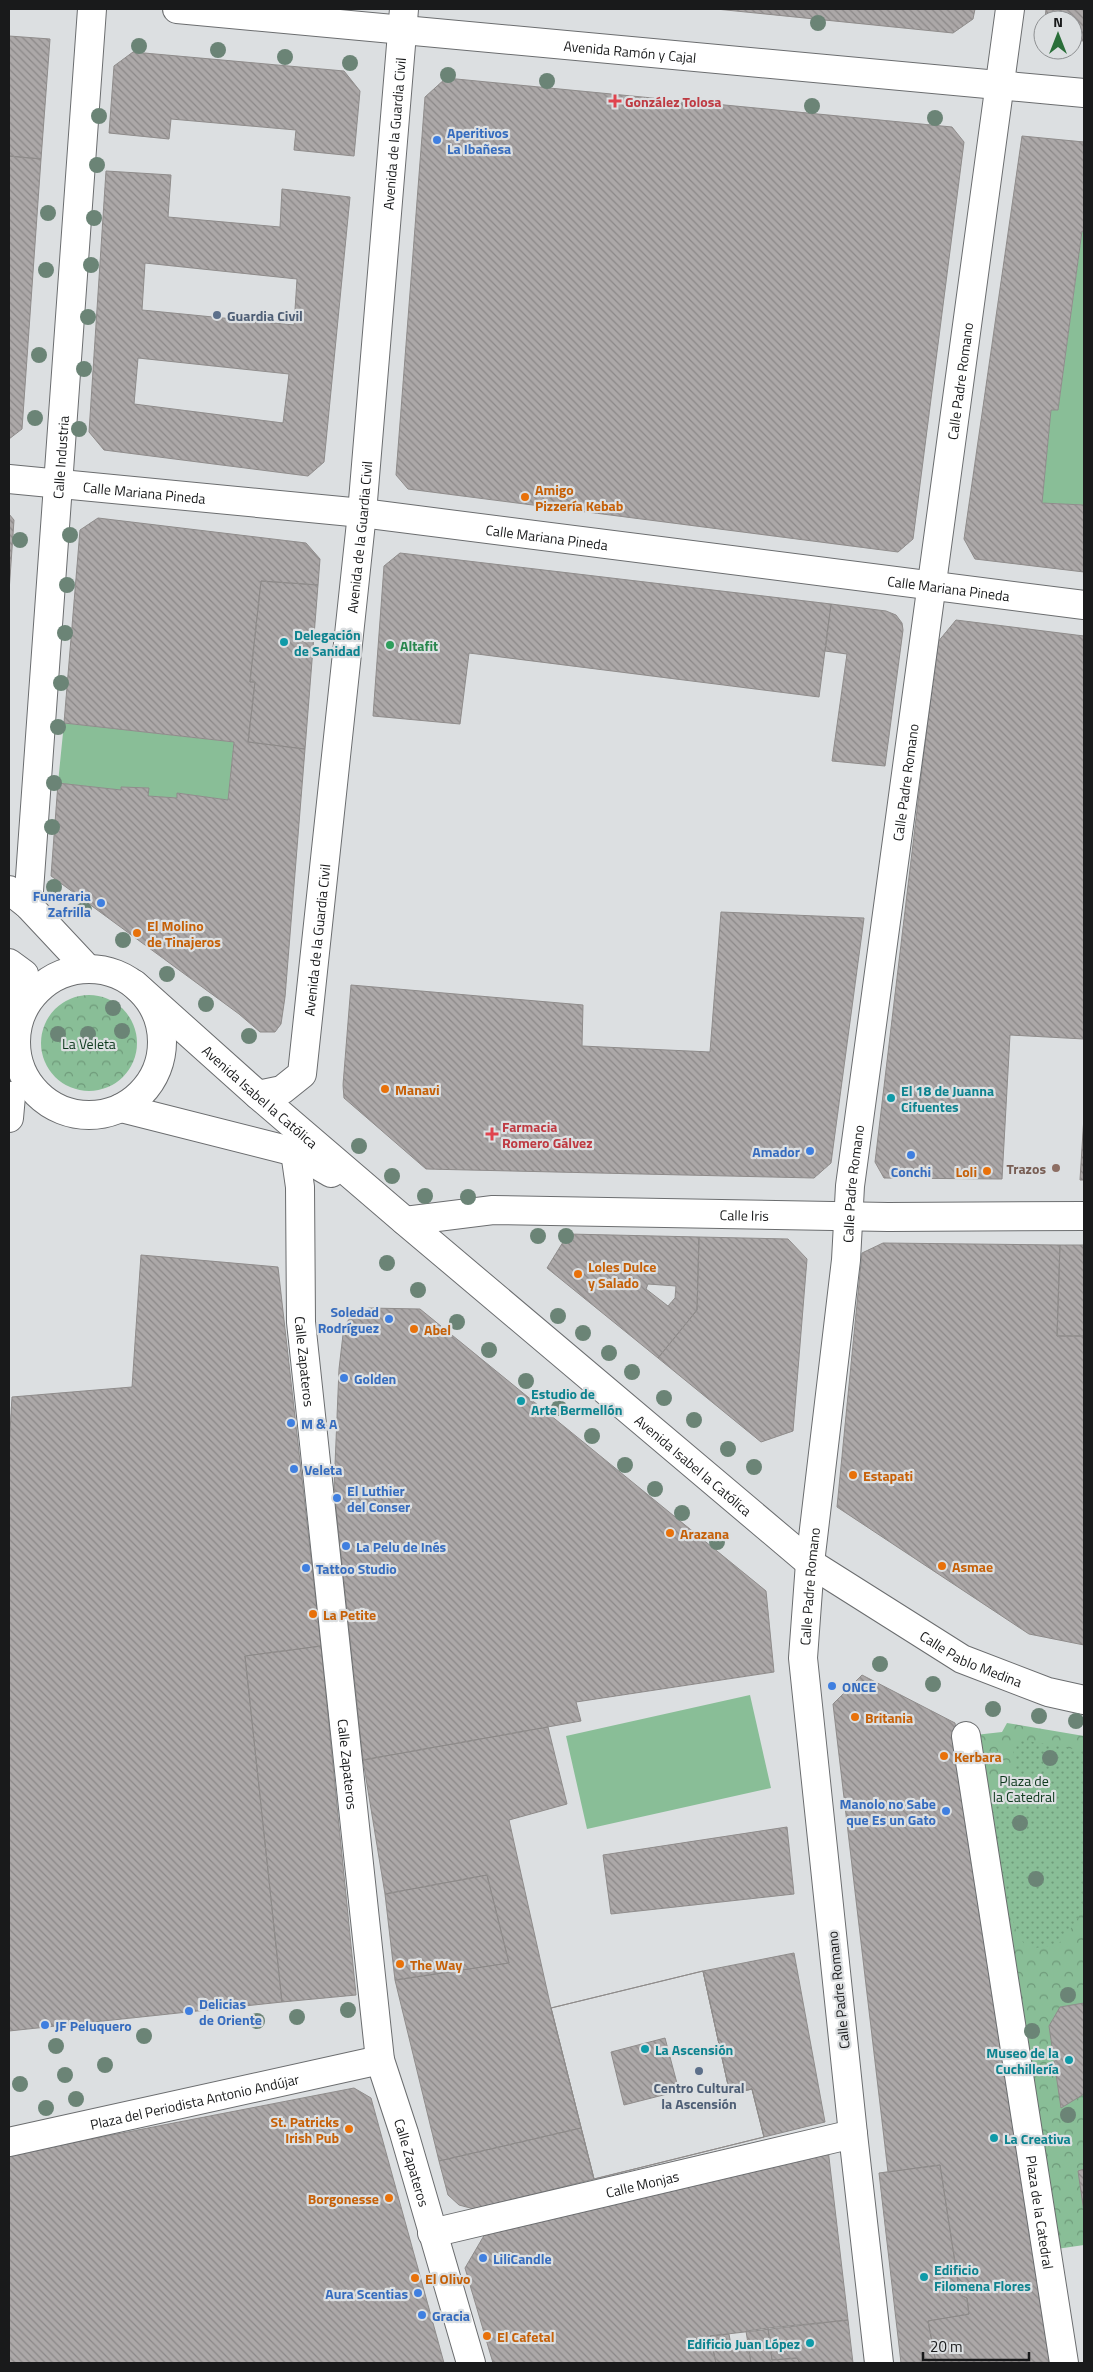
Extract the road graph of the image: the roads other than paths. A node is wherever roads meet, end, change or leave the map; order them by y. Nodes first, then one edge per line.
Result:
1 (92, 9) edge
2 (177, 9) edge
3 (1010, 9) edge
4 (403, 20) edge
5 (1000, 85) junction
6 (1084, 93) edge
7 (9, 479) edge
8 (57, 485) junction
9 (362, 512) junction
10 (933, 587) junction
11 (1084, 605) edge
12 (18, 898) edge
13 (16, 968) edge
14 (87, 968) junction
15 (134, 984) junction
16 (20, 1016) junction
17 (258, 1095) junction
18 (15, 1100) edge
19 (121, 1108) junction
20 (295, 1152) junction
21 (397, 1214) junction
22 (849, 1216) junction
23 (1084, 1216) edge
24 (810, 1563) junction
25 (866, 1598) joint
26 (1084, 1700) edge
27 (966, 1736) dead end
28 (380, 2060) junction
29 (853, 2134) junction
30 (9, 2142) edge
31 (432, 2233) junction
32 (471, 2363) edge
33 (880, 2363) edge
34 (1064, 2363) edge

1 - 8 street, Calle Industria
2 - 4 street, Avenida Ramón y Cajal
3 - 5 street, Calle Padre Romano
4 - 5 street, Avenida Ramón y Cajal
4 - 9 street, Avenida de la Guardia Civil
5 - 6 street, Avenida Ramón y Cajal
5 - 10 street, Calle Padre Romano
7 - 8 street, Calle Mariana Pineda
8 - 9 street, Calle Mariana Pineda
8 - 12 street, Calle Industria
9 - 10 street, Calle Mariana Pineda
9 - 17 street, Avenida de la Guardia Civil
10 - 11 street, Calle Mariana Pineda
10 - 22 street, Calle Padre Romano
12 - 14 street
13 - 16 street
14 - 15 street
14 - 16 street
15 - 17 street, Avenida Isabel la Católica
15 - 19 street
16 - 18 street
17 - 21 street, Avenida Isabel la Católica
18 - 19 street
19 - 20 street, Avenida Isabel la Católica
20 - 21 street, Avenida Isabel la Católica
20 - 28 street, Calle Zapateros
21 - 22 street, Calle Iris
21 - 24 street, Avenida Isabel la Católica
22 - 23 street, Calle Iris
22 - 24 street, Calle Padre Romano
24 - 25 street, Avenida Isabel la Católica
24 - 29 street, Calle Padre Romano
25 - 26 street, Calle Pablo Medina
27 - 34 street, Plaza de la Catedral
28 - 30 street, Plaza del Periodista Antonio Andújar
28 - 31 street, Calle Zapateros
29 - 31 street, Calle Monjas
29 - 33 street, Calle Padre Romano
31 - 32 street, Calle Zapateros

